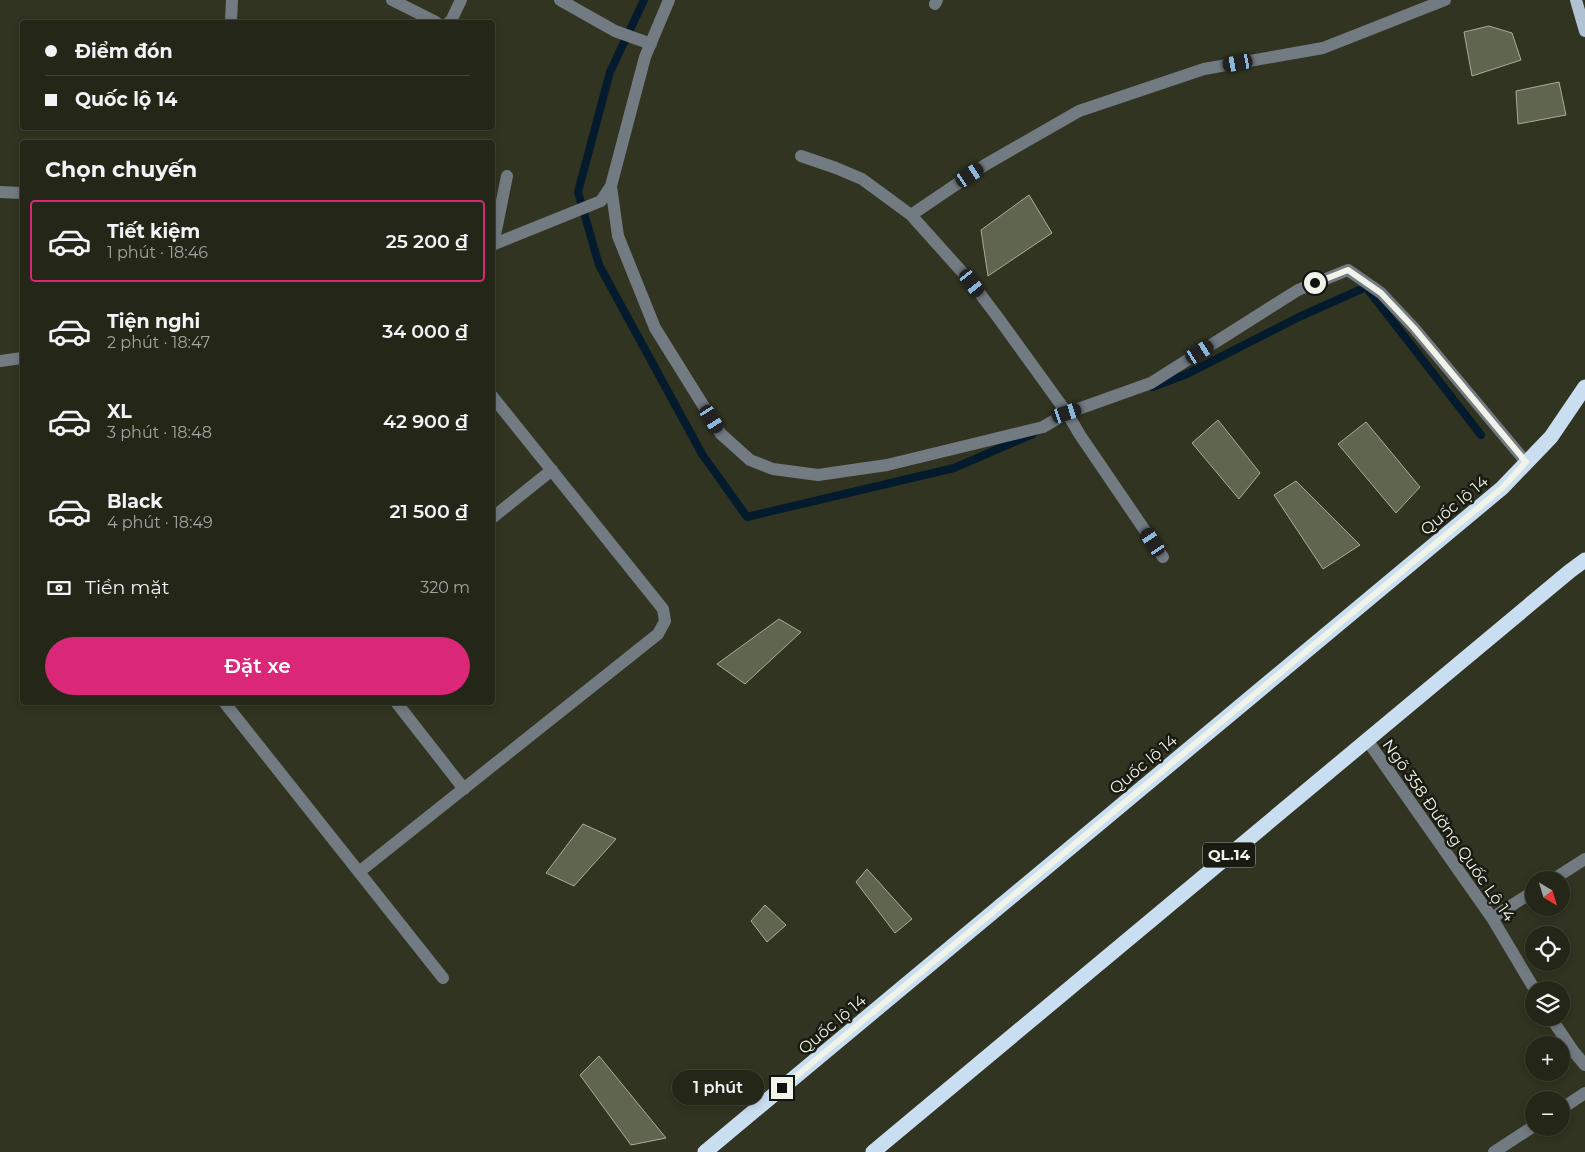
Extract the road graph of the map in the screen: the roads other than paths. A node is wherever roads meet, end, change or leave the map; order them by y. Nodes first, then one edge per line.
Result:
1 (232, 0) edge
2 (392, 0) edge
3 (461, 0) edge
4 (560, 0) edge
5 (669, 0) edge
6 (1446, 0) edge
7 (1576, 0) edge
8 (231, 20) edge
9 (432, 20) edge
10 (451, 20) edge
11 (1585, 30) edge
12 (651, 44) junction
13 (801, 156) dead end
14 (507, 176) dead end
15 (611, 186) junction
16 (0, 192) edge
17 (20, 193) edge
18 (911, 215) junction
19 (495, 235) edge
20 (495, 244) edge
21 (20, 358) edge
22 (0, 361) edge
23 (1585, 387) edge
24 (495, 400) edge
25 (1067, 413) junction
26 (1526, 462) junction
27 (552, 470) junction
28 (495, 516) edge
29 (1164, 557) dead end
30 (1585, 560) edge
31 (226, 705) edge
32 (398, 705) edge
33 (1368, 740) junction
34 (464, 789) junction
35 (1585, 859) edge
36 (1566, 871) edge
37 (359, 872) junction
38 (1525, 897) edge
39 (1492, 918) junction
40 (443, 978) dead end
41 (1530, 981) edge
42 (1557, 1026) edge
43 (1585, 1065) edge
44 (1585, 1093) edge
45 (1570, 1103) edge
46 (1525, 1132) edge
47 (706, 1152) edge
48 (873, 1152) edge
49 (1494, 1152) edge

1 - 8 street
2 - 9 street
3 - 10 street
4 - 12 street
5 - 12 street
6 - 18 street
7 - 11 main road
12 - 15 street
13 - 18 street
14 - 19 street
15 - 20 street
15 - 25 street
16 - 17 street
18 - 25 street
21 - 22 street
23 - 26 highway, Quốc lộ 14
24 - 27 street
25 - 26 street
25 - 29 street
26 - 47 highway, Quốc lộ 14
27 - 28 street
27 - 34 street
30 - 33 highway, QL.14
31 - 37 street
32 - 34 street
33 - 39 street, Ngõ 358 Đường Quốc Lộ 14
33 - 48 highway, QL.14
34 - 37 street
35 - 36 street
37 - 40 street
38 - 39 street
39 - 41 street, Ngõ 358 Đường Quốc Lộ 14
42 - 43 street
44 - 45 street
46 - 49 street

